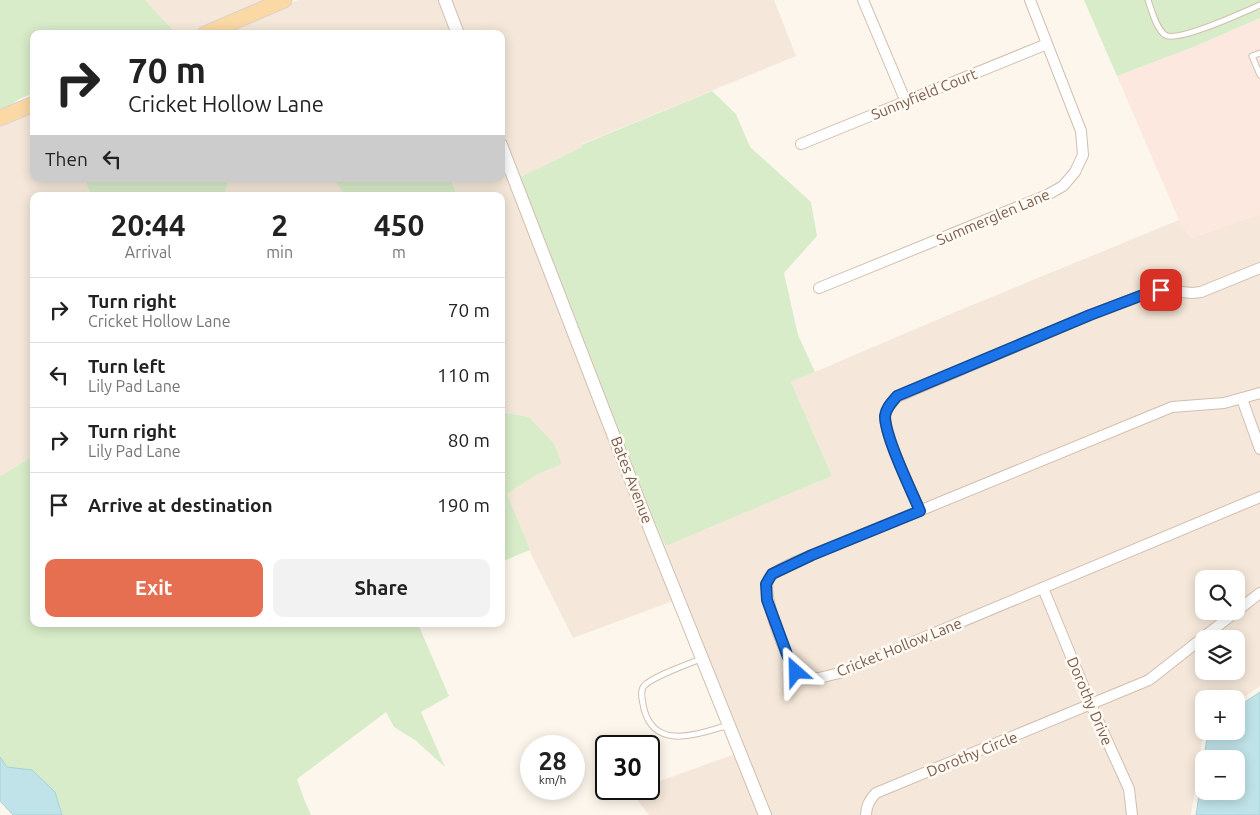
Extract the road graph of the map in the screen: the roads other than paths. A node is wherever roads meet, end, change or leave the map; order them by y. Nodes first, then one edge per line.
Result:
1 (284, 0) edge
2 (445, 0) edge
3 (863, 0) edge
4 (1030, 0) edge
5 (1148, 0) edge
6 (1260, 5) edge
7 (214, 30) edge
8 (456, 30) edge
9 (1047, 44) junction
10 (1260, 53) edge
11 (1260, 75) edge
12 (906, 102) junction
13 (30, 106) edge
14 (0, 118) edge
15 (801, 144) dead end
16 (505, 154) edge
17 (1260, 268) edge
18 (818, 288) dead end
19 (1260, 393) edge
20 (1242, 399) junction
21 (1260, 449) edge
22 (1260, 497) edge
23 (920, 511) junction
24 (1043, 588) junction
25 (1260, 593) edge
26 (703, 658) junction
27 (1091, 705) junction
28 (730, 725) junction
29 (766, 815) edge
30 (866, 815) edge
31 (1132, 815) edge

1 - 7 main road
2 - 8 street
3 - 12 street
4 - 9 street, Summerglen Lane
5 - 6 lane
9 - 12 street, Sunnyfield Court
9 - 18 street, Summerglen Lane
10 - 11 lane
12 - 15 street, Sunnyfield Court
13 - 14 main road
16 - 26 street, Bates Avenue
17 - 23 street
19 - 20 street, Cricket Hollow Lane
20 - 21 street
20 - 23 street, Cricket Hollow Lane
22 - 24 street, Cricket Hollow Lane
23 - 24 street, Cricket Hollow Lane
24 - 27 street, Dorothy Drive
25 - 27 street, Dorothy Circle
26 - 28 street, Bates Avenue
26 - 28 lane
27 - 30 street, Dorothy Circle
27 - 31 street, Dorothy Drive
28 - 29 street, Bates Avenue

